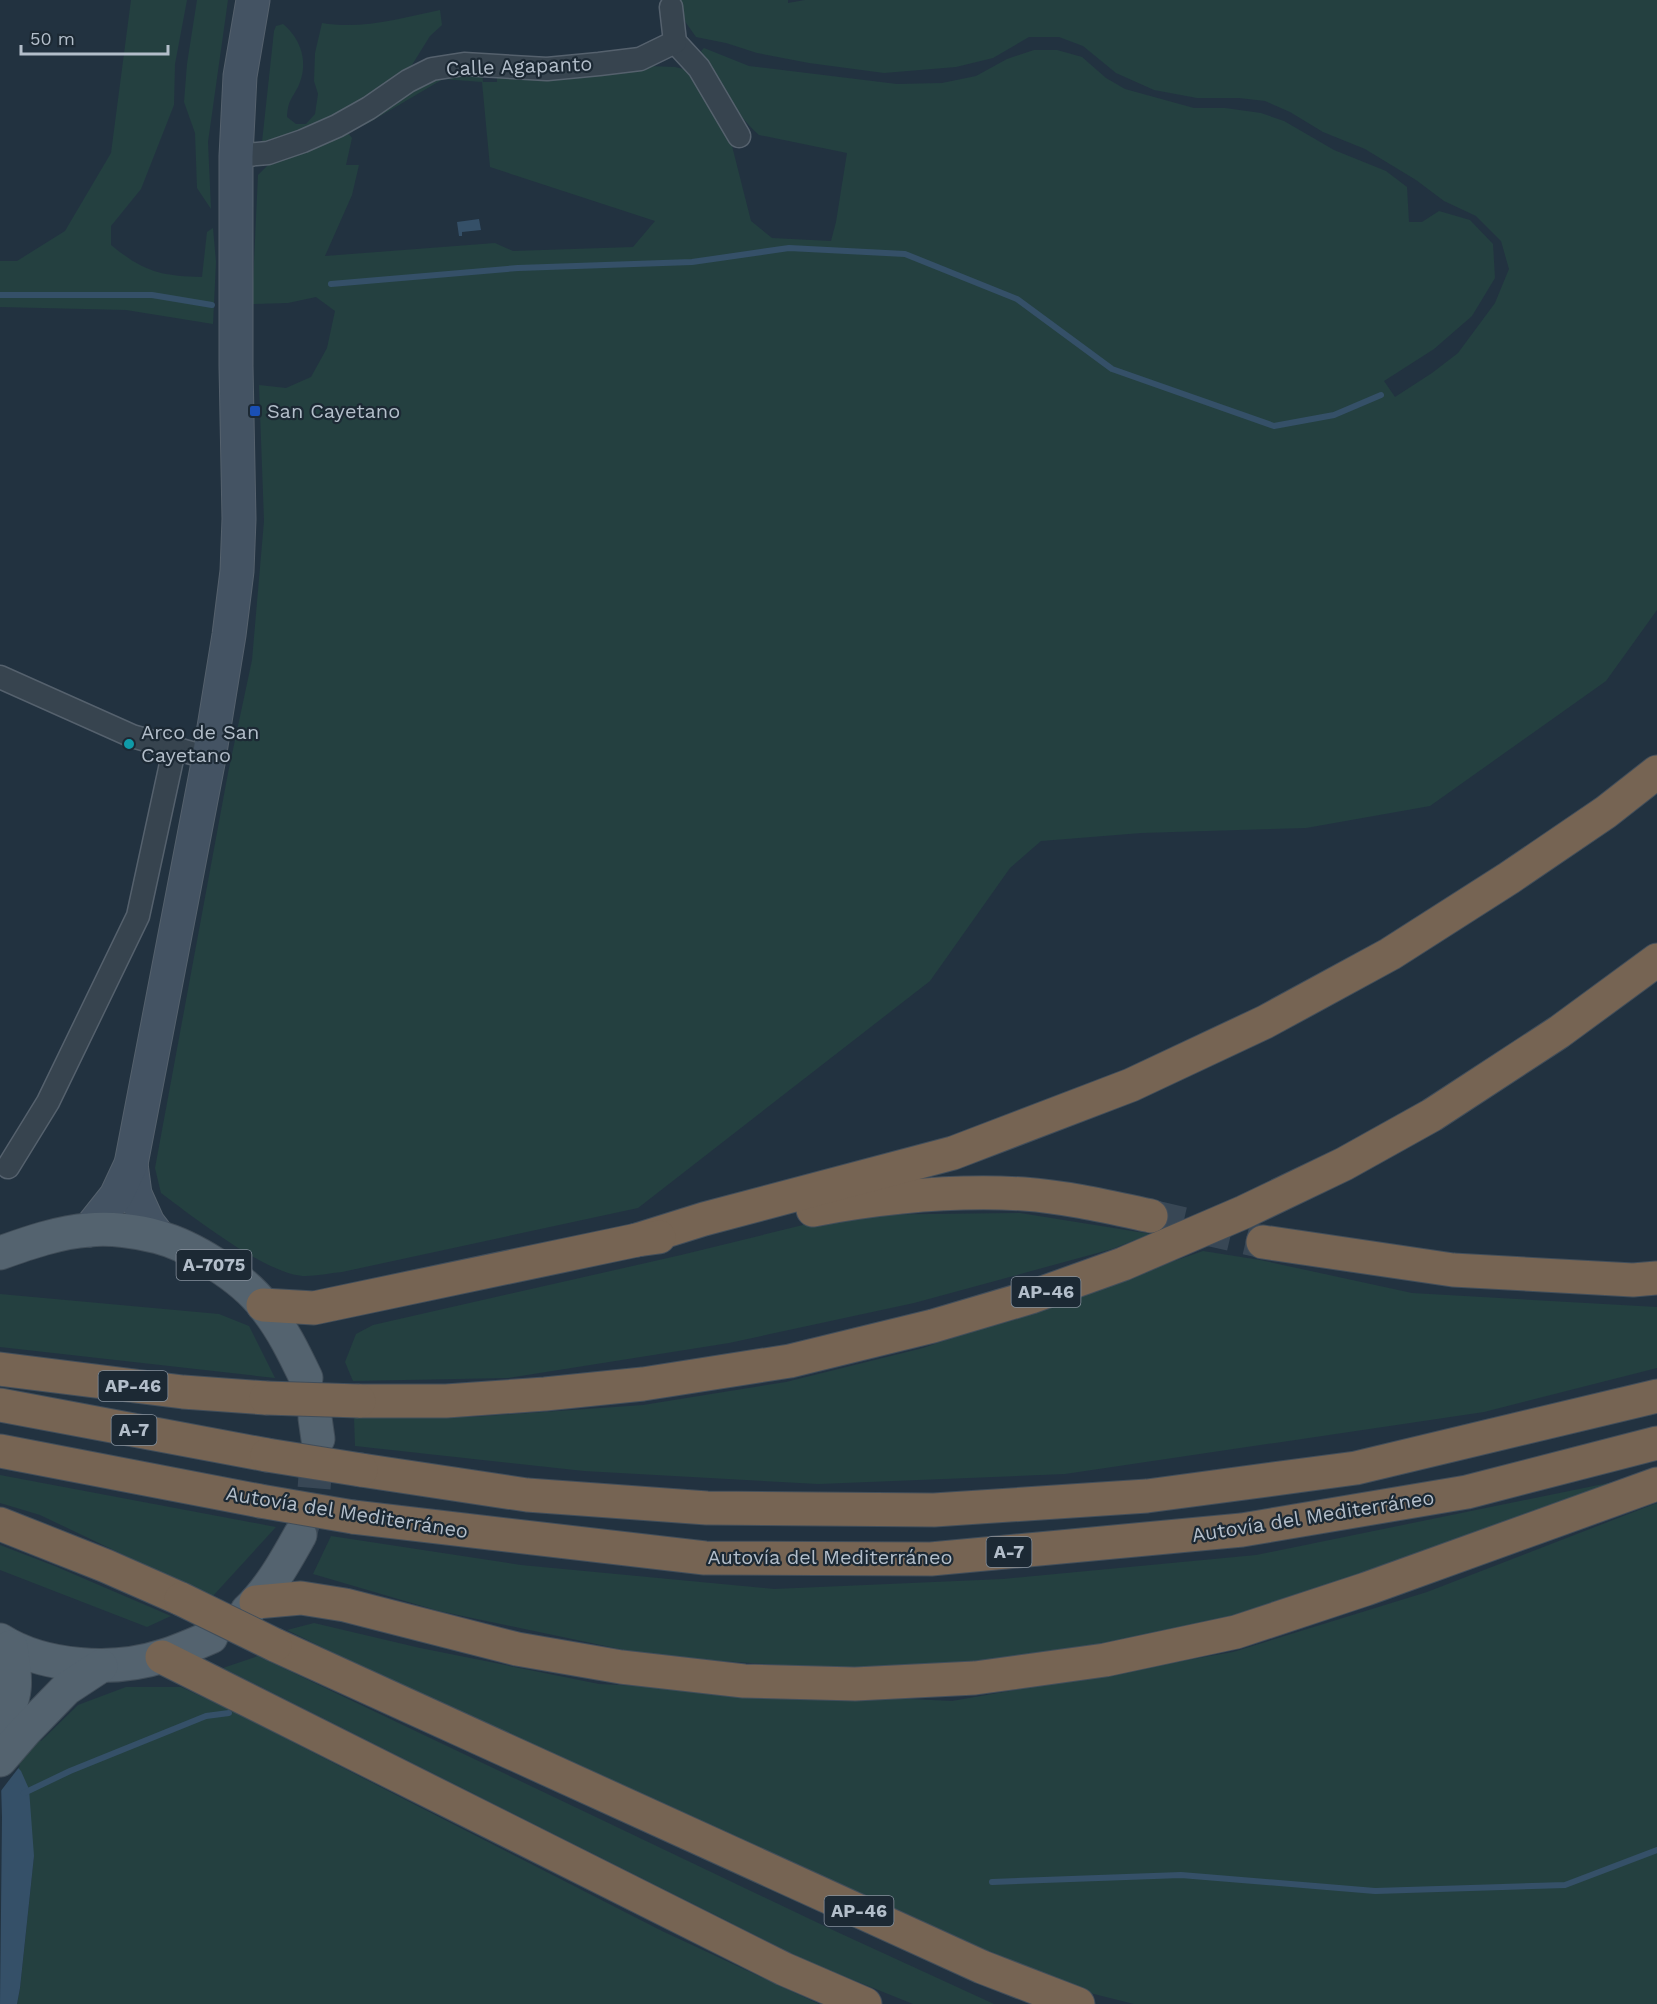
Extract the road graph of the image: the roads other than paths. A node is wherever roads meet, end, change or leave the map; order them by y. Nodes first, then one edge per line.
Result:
1 (253, 0) edge
2 (671, 7) dead end
3 (675, 42) junction
4 (739, 136) dead end
5 (236, 156) junction
6 (0, 677) edge
7 (174, 750) junction
8 (209, 758) junction
9 (1657, 772) edge
10 (1657, 960) edge
11 (131, 1164) junction
12 (8, 1167) dead end
13 (1151, 1216) tunnel mouth
14 (88, 1230) junction
15 (158, 1236) junction
16 (637, 1240) junction
17 (1263, 1242) tunnel mouth
18 (0, 1253) edge
19 (1657, 1278) edge
20 (263, 1305) junction
21 (0, 1369) edge
22 (306, 1378) dead end
23 (1657, 1396) edge
24 (0, 1406) edge
25 (1657, 1443) edge
26 (0, 1451) edge
27 (1657, 1484) edge
28 (0, 1524) edge
29 (300, 1535) tunnel mouth
30 (252, 1607) joint
31 (211, 1637) dead end
32 (6, 1644) edge
33 (162, 1657) junction
34 (101, 1666) junction
35 (11, 1721) edge
36 (0, 1760) edge
37 (865, 2004) edge
38 (1078, 2004) edge

1 - 5 main road, A-7075
2 - 3 street
3 - 4 street
3 - 5 street, Calle Agapanto
5 - 8 main road, A-7075
6 - 7 street
7 - 8 street
7 - 12 street
8 - 11 main road, A-7075
9 - 16 highway
10 - 21 highway, AP-46, bridge
11 - 14 main road, A-7075
11 - 15 main road, A-7075
13 - 16 highway
14 - 15 main road, A-7075
14 - 18 main road, A-7075
15 - 20 main road, A-7075
16 - 20 highway
17 - 19 highway
20 - 22 main road, A-7075
23 - 24 highway, Autovía del Mediterráneo / A-7, bridge
25 - 26 highway, Autovía del Mediterráneo / A-7, bridge
27 - 30 highway
28 - 38 highway, AP-46, bridge
29 - 30 main road
31 - 33 main road
32 - 34 main road
32 - 35 main road
33 - 34 main road
33 - 37 highway
34 - 35 main road
35 - 36 main road

